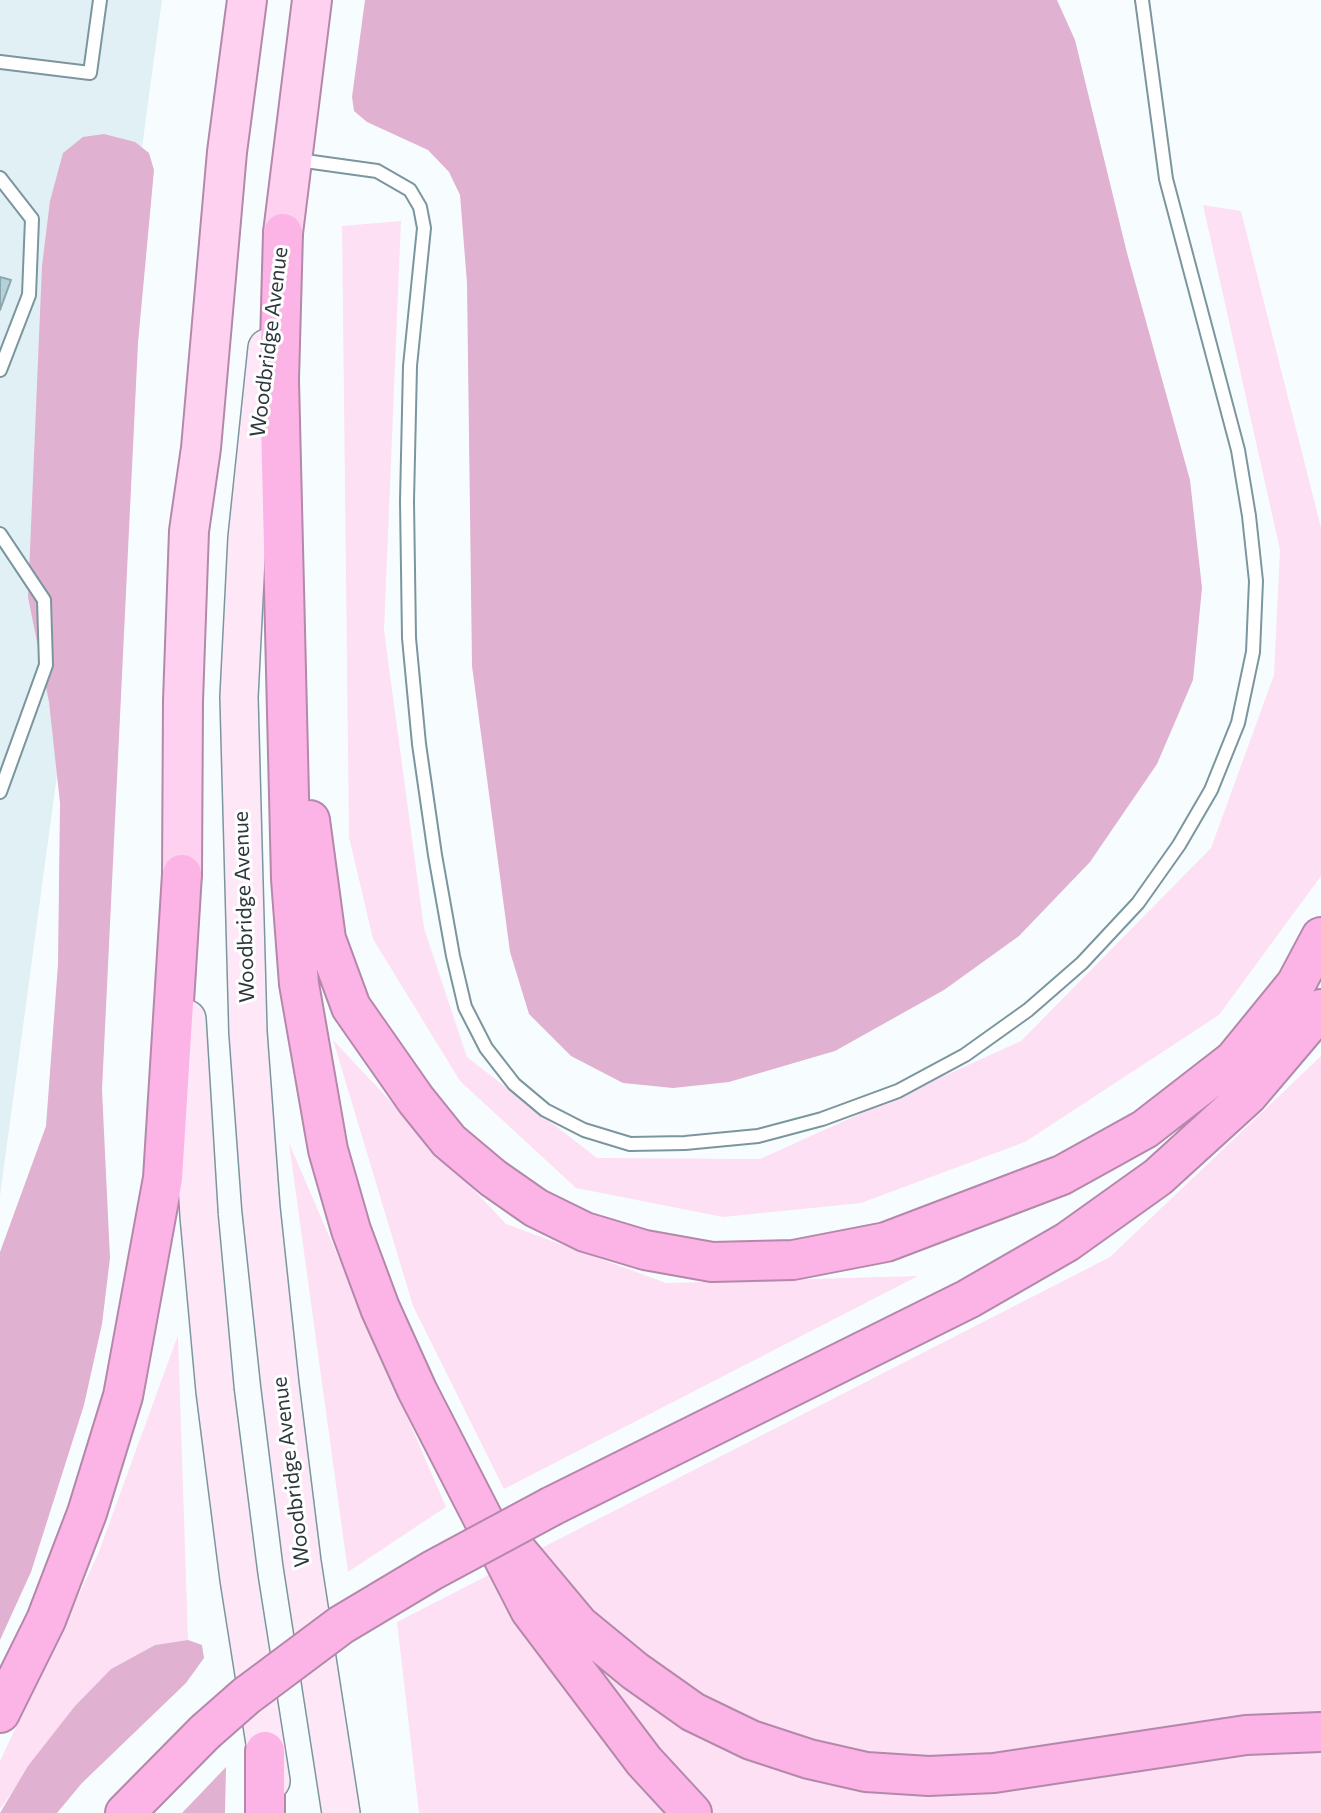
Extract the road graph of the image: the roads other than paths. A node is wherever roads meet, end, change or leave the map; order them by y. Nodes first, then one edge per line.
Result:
1 (100, 0) edge
2 (247, 0) edge
3 (312, 0) edge
4 (1142, 0) edge
5 (0, 62) edge
6 (291, 159) junction
7 (0, 178) edge
8 (283, 233) junction
9 (0, 370) edge
10 (0, 534) edge
11 (285, 669) junction
12 (0, 792) edge
13 (182, 874) junction
14 (1321, 937) edge
15 (1321, 1009) edge
16 (457, 1468) junction
17 (0, 1713) edge
18 (1321, 1732) edge
19 (265, 1751) junction
20 (125, 1813) edge
21 (265, 1813) edge
22 (278, 1813) edge
23 (341, 1813) edge
24 (692, 1813) edge

1 - 5 lane
2 - 13 main road
3 - 6 main road, Woodbridge Avenue
4 - 6 lane
6 - 8 main road, Woodbridge Avenue
7 - 9 lane
8 - 11 highway
8 - 23 main road, Woodbridge Avenue
10 - 12 lane
11 - 14 highway
11 - 16 highway
13 - 17 highway
13 - 19 main road
15 - 20 highway, bridge
16 - 18 highway
16 - 24 highway
19 - 21 highway
19 - 22 main road

